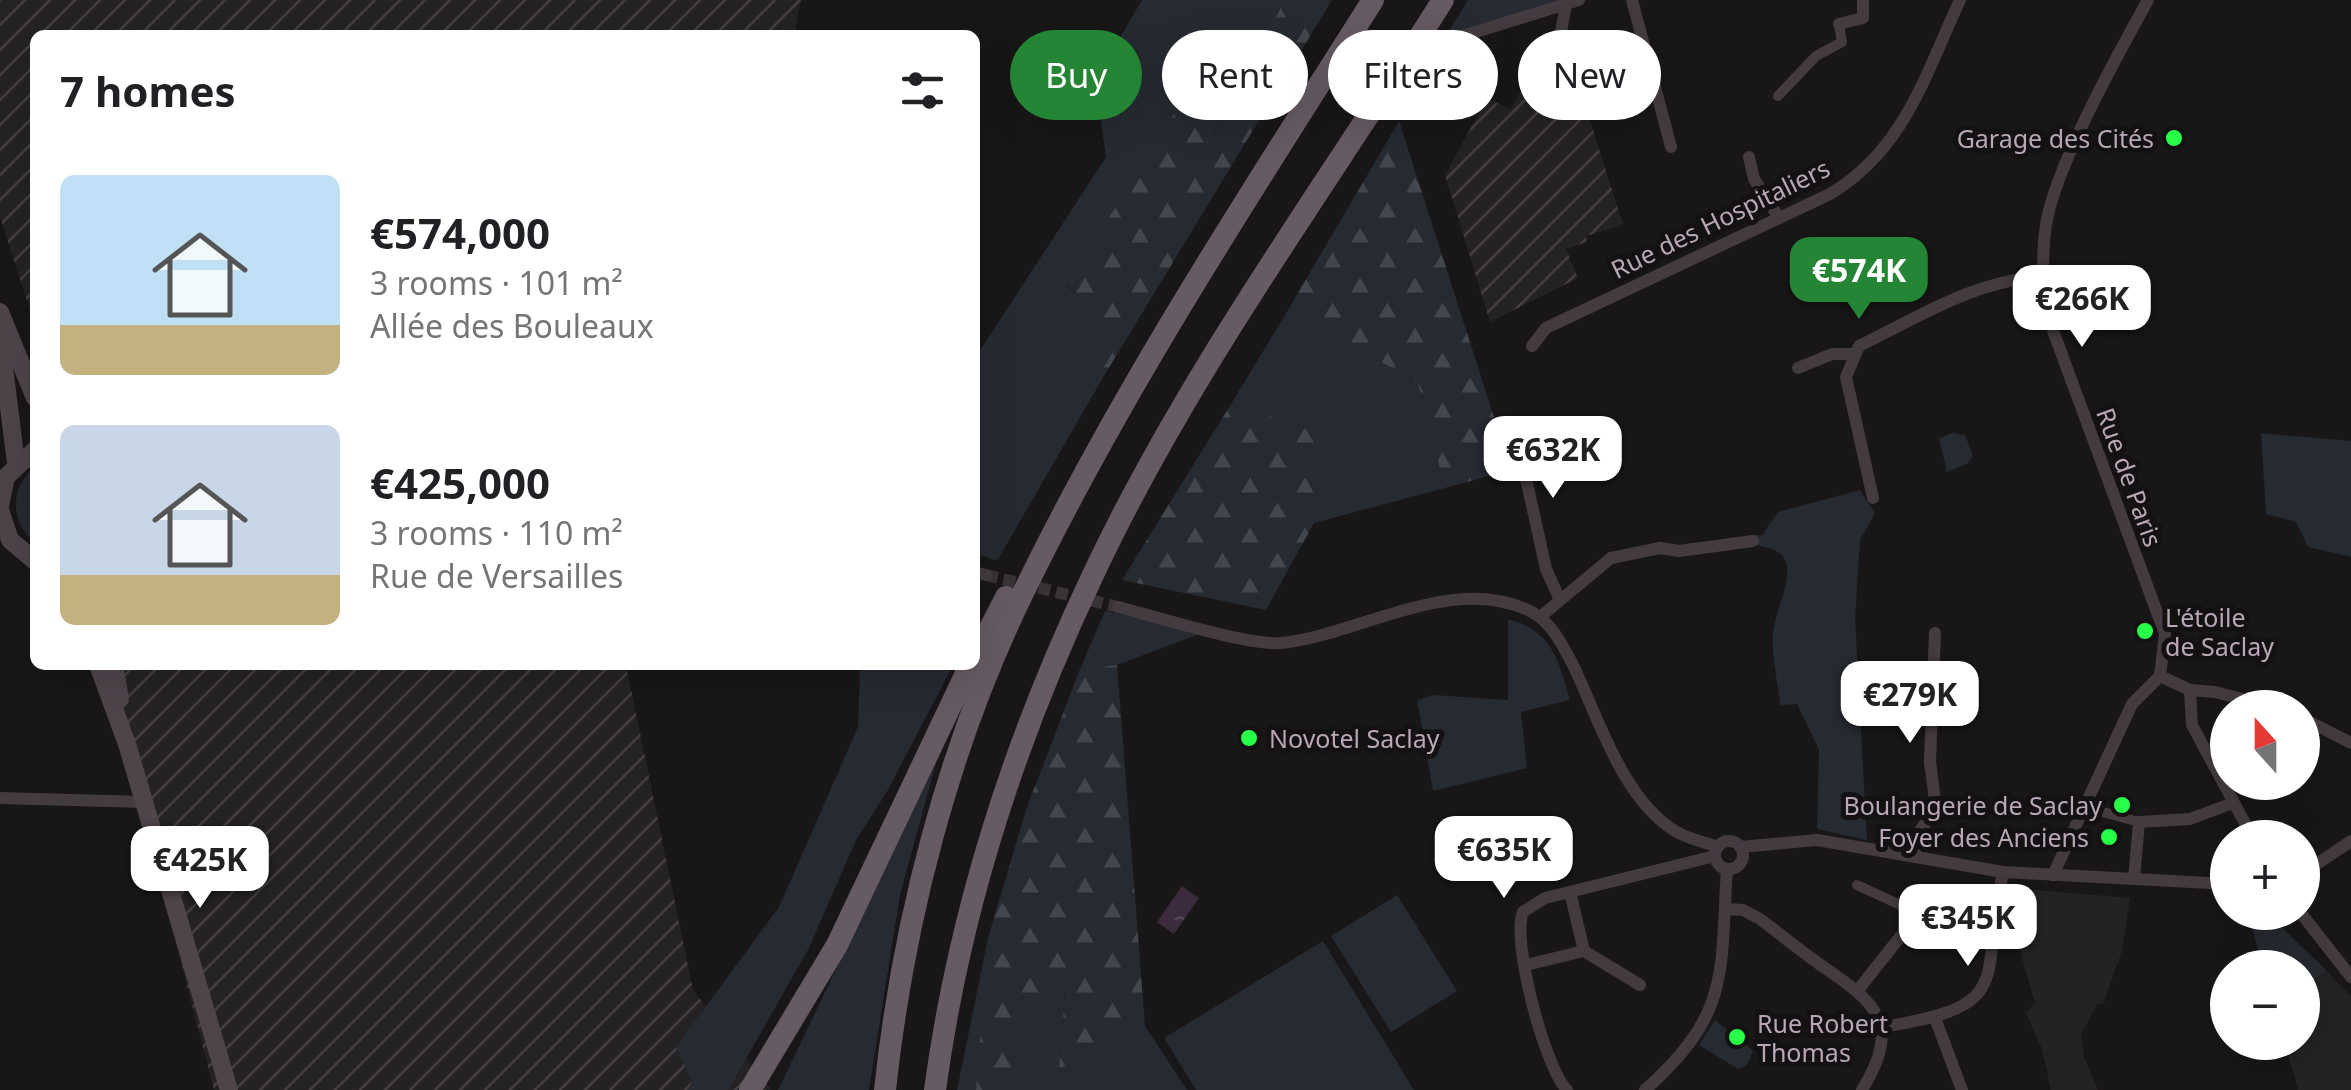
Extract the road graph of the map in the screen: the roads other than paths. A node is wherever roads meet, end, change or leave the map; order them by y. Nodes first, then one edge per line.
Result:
1 (1373, 0) edge
2 (1443, 0) edge
3 (1632, 0) edge
4 (1863, 0) edge
5 (1960, 0) edge
6 (2148, 0) edge
7 (1573, 2) edge
8 (1838, 24) joint
9 (1482, 30) edge
10 (1563, 30) edge
11 (1778, 96) dead end
12 (1671, 148) dead end
13 (1750, 157) dead end
14 (1779, 218) junction
15 (2042, 277) junction
16 (0, 312) edge
17 (0, 335) edge
18 (1532, 346) dead end
19 (1853, 354) junction
20 (1798, 368) dead end
21 (30, 386) edge
22 (1507, 422) dead end
23 (30, 454) edge
24 (16, 464) junction
25 (1873, 498) dead end
26 (0, 508) edge
27 (1753, 541) dead end
28 (30, 557) edge
29 (1035, 572) junction
30 (1559, 598) junction
31 (1118, 607) tunnel mouth
32 (1540, 617) junction
33 (1936, 633) dead end
34 (980, 646) edge
35 (100, 670) edge
36 (115, 670) edge
37 (968, 670) edge
38 (2160, 676) junction
39 (2190, 690) junction
40 (2210, 692) edge
41 (2320, 727) edge
42 (2351, 743) edge
43 (127, 744) junction
44 (0, 798) edge
45 (144, 802) junction
46 (2233, 803) junction
47 (2085, 807) junction
48 (2243, 820) edge
49 (2139, 822) junction
50 (2350, 846) edge
51 (1740, 847) junction
52 (1716, 851) junction
53 (1914, 856) junction
54 (2320, 864) edge
55 (1727, 869) junction
56 (2003, 872) junction
57 (2053, 875) junction
58 (2134, 879) junction
59 (2210, 881) edge
60 (1857, 885) dead end
61 (1570, 892) junction
62 (1724, 908) junction
63 (1911, 910) junction
64 (1995, 910) junction
65 (2314, 930) edge
66 (1584, 951) junction
67 (1526, 965) junction
68 (2351, 977) edge
69 (1640, 985) dead end
70 (1858, 990) junction
71 (1936, 1018) junction
72 (1883, 1026) junction
73 (230, 1090) edge
74 (750, 1090) edge
75 (884, 1090) edge
76 (935, 1090) edge
77 (1567, 1090) edge
78 (1645, 1090) edge
79 (1862, 1090) edge
80 (1962, 1090) edge

1 - 29 highway
2 - 76 highway
3 - 12 street
4 - 8 street
5 - 14 street, Rue des Hospitaliers
6 - 15 street, Rue de Paris
7 - 9 street
7 - 10 street
8 - 11 street
13 - 14 street
14 - 18 street, Rue des Hospitaliers
15 - 19 street
15 - 38 street, Rue de Paris
16 - 21 main road
17 - 24 main road
19 - 20 street
19 - 25 street
22 - 30 street
23 - 24 main road
24 - 26 main road
26 - 28 main road
27 - 30 street
29 - 34 highway
29 - 75 highway
30 - 32 street
31 - 32 street
32 - 52 street
33 - 53 street
35 - 43 main road
36 - 43 main road
37 - 74 highway
38 - 39 street
38 - 47 street
39 - 40 street
39 - 46 street
41 - 42 street
43 - 45 main road
44 - 45 street
45 - 73 main road
46 - 48 street
46 - 49 street
47 - 49 street
47 - 57 street
49 - 58 street
50 - 54 street
51 - 52 street
51 - 53 street
51 - 55 street
52 - 55 street
52 - 61 street
53 - 56 street
55 - 62 street
56 - 57 street
56 - 64 street
57 - 58 street
58 - 59 street
60 - 63 street
61 - 66 street
61 - 67 street
62 - 70 street
62 - 78 street
63 - 64 street
63 - 70 street
64 - 71 street
65 - 68 street
66 - 67 street
66 - 69 street
67 - 77 street
70 - 72 street
71 - 72 street
71 - 80 street
72 - 79 street

